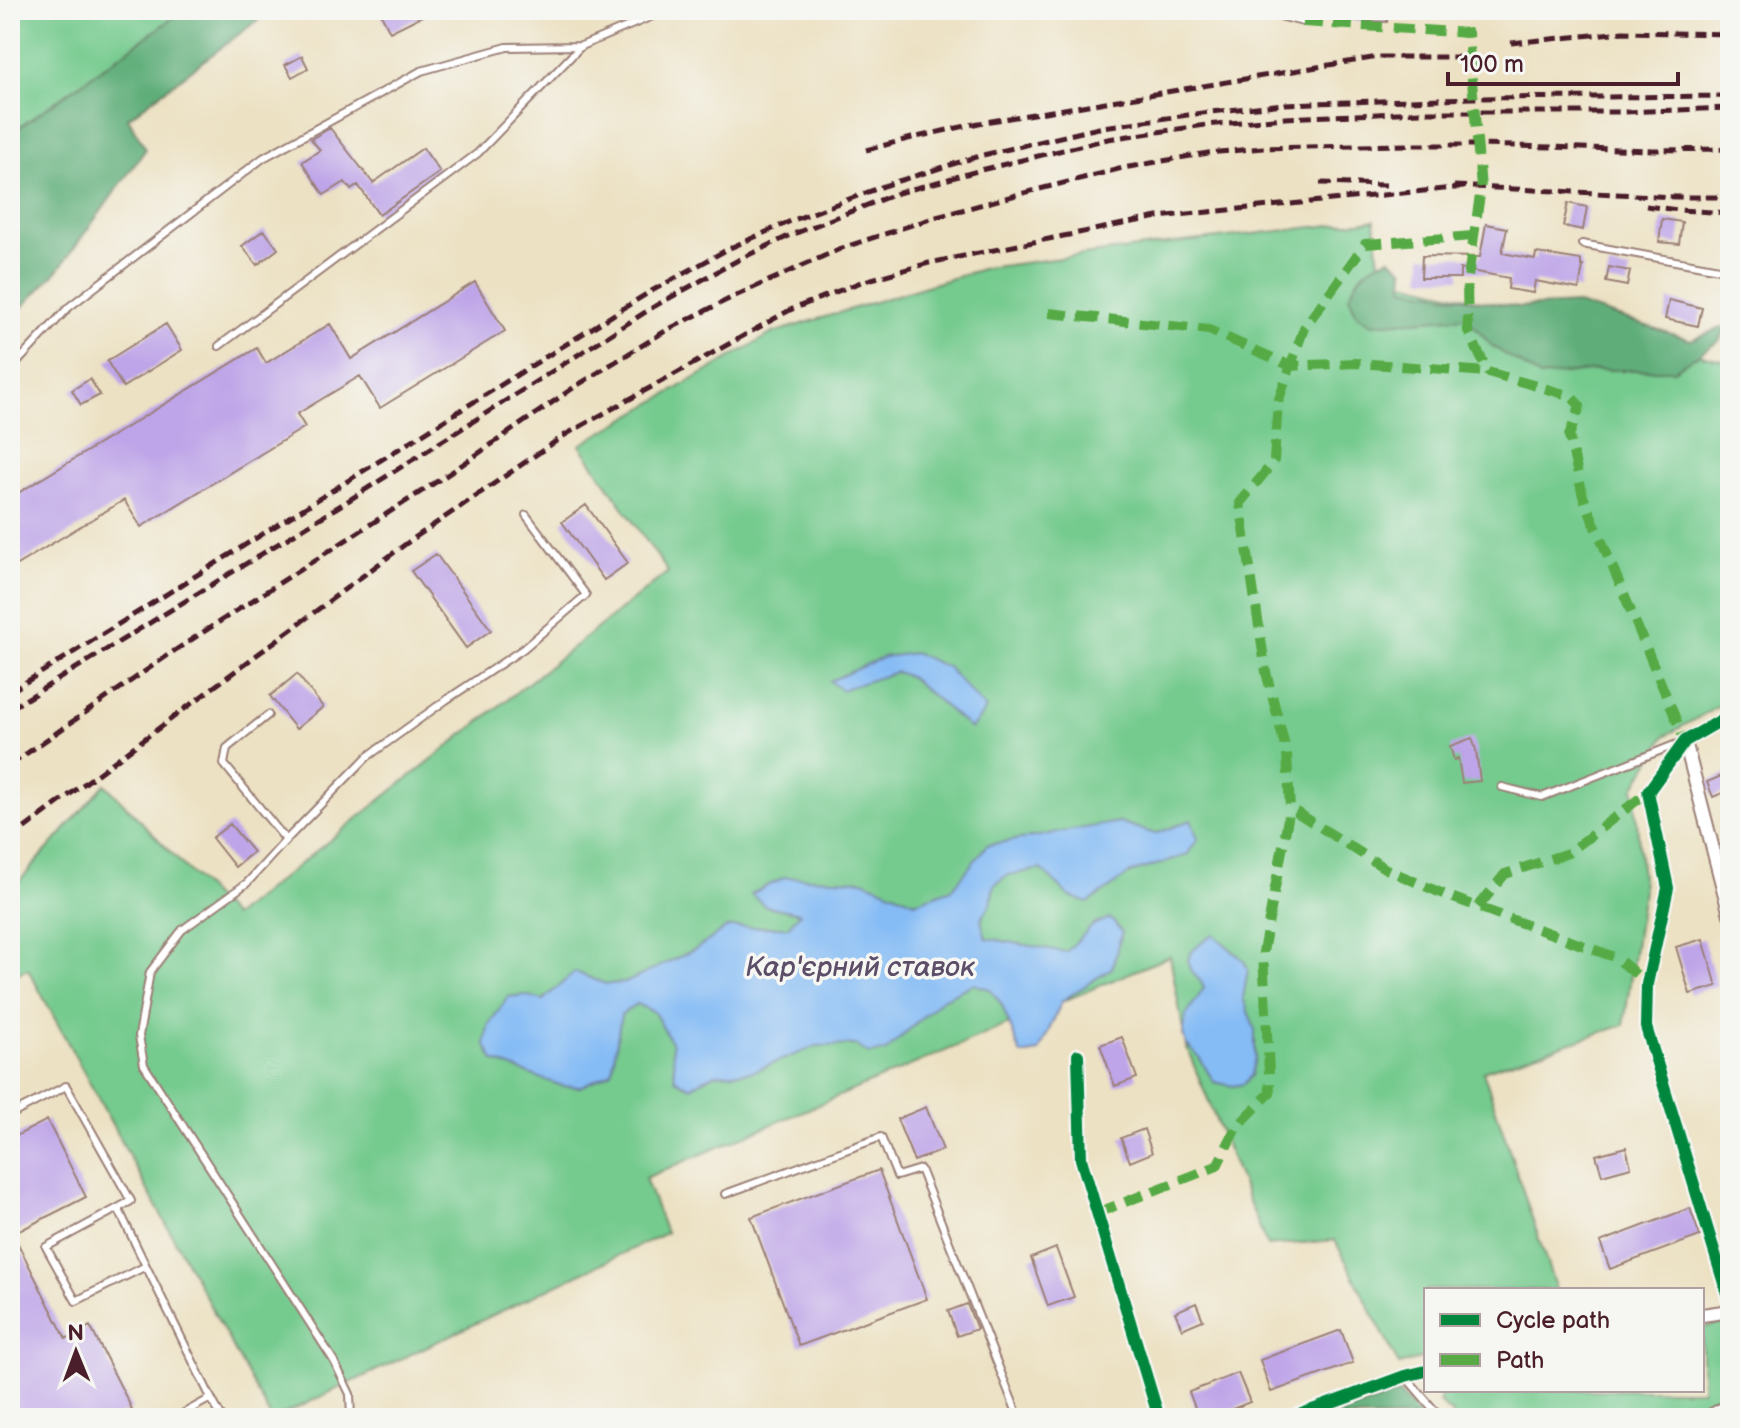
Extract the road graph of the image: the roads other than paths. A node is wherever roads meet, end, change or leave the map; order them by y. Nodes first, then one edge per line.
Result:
1 (667, 10) edge
2 (1257, 10) edge
3 (1326, 10) edge
4 (581, 46) junction
5 (1582, 244) dead end
6 (1730, 271) edge
7 (219, 346) dead end
8 (10, 370) edge
9 (526, 515) dead end
10 (268, 715) dead end
11 (1730, 715) edge
12 (1685, 741) junction
13 (1502, 787) dead end
14 (286, 840) junction
15 (1730, 915) edge
16 (1078, 1055) dead end
17 (10, 1115) edge
18 (725, 1194) dead end
19 (118, 1208) junction
20 (146, 1266) junction
21 (1730, 1303) edge
22 (1730, 1311) edge
23 (1704, 1315) edge
24 (1424, 1371) edge
25 (1405, 1376) junction
26 (211, 1398) junction
27 (1730, 1402) edge
28 (175, 1418) edge
29 (222, 1418) edge
30 (351, 1418) edge
31 (1019, 1418) edge
32 (1159, 1418) edge
33 (1291, 1418) edge
34 (1441, 1418) edge
35 (1700, 1418) edge

1 - 4 lane
2 - 3 lane
4 - 7 lane
4 - 8 lane
5 - 6 lane
9 - 14 lane
10 - 14 lane
11 - 12 street
12 - 13 lane
12 - 15 street
12 - 21 street
14 - 30 lane
16 - 32 street
17 - 19 lane
18 - 31 lane
19 - 20 lane
19 - 20 lane
20 - 26 lane
22 - 23 street
24 - 25 street
25 - 33 street
25 - 34 lane
26 - 28 lane
26 - 29 lane
27 - 35 lane

